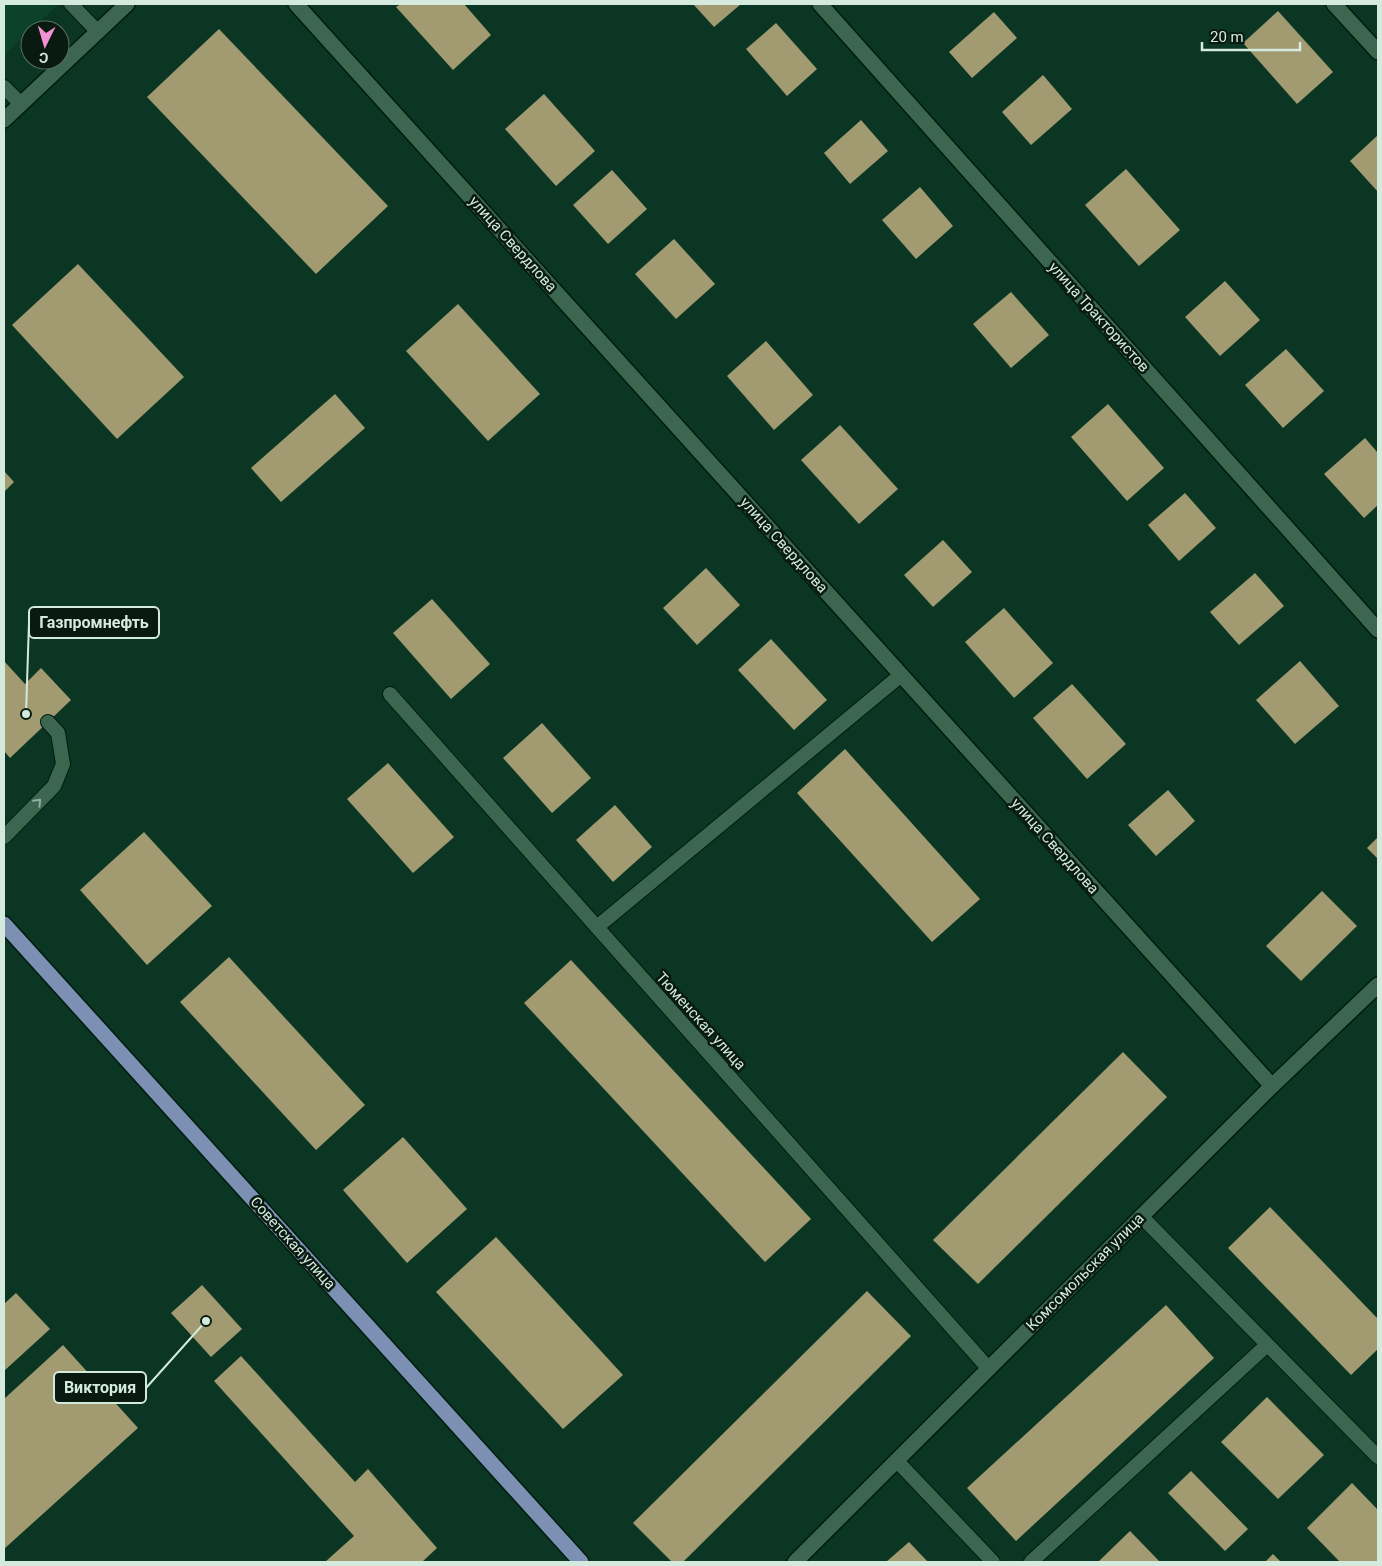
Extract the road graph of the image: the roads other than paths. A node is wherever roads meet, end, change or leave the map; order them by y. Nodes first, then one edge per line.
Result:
1 (71, 4) edge
2 (127, 4) edge
3 (296, 4) edge
4 (820, 4) edge
5 (1334, 4) edge
6 (98, 32) junction
7 (1378, 52) edge
8 (4, 87) edge
9 (20, 104) junction
10 (4, 120) edge
11 (1378, 630) edge
12 (902, 675) junction
13 (390, 694) dead end
14 (48, 722) dead end
15 (4, 837) edge
16 (4, 924) edge
17 (596, 927) junction
18 (1378, 985) edge
19 (1272, 1086) junction
20 (1141, 1216) junction
21 (1267, 1344) junction
22 (989, 1369) junction
23 (1378, 1457) edge
24 (897, 1460) junction
25 (581, 1562) edge
26 (795, 1562) edge
27 (994, 1562) edge
28 (1031, 1562) edge

1 - 6 lane
2 - 6 street
3 - 12 street, улица Свердлова
4 - 11 street, улица Трактористов
5 - 7 street
6 - 9 street
8 - 9 lane
9 - 10 street
12 - 17 lane
12 - 19 street, улица Свердлова
13 - 17 lane, Тюменская улица
15 -> 14 lane
16 - 25 main road, Советская улица
17 - 22 lane, Тюменская улица
18 - 19 street, Комсомольская улица
19 - 20 street, Комсомольская улица
20 - 21 lane
20 - 22 street, Комсомольская улица
21 - 23 lane
21 - 28 lane
22 - 24 street, Комсомольская улица
24 - 26 street, Комсомольская улица
24 - 27 lane

